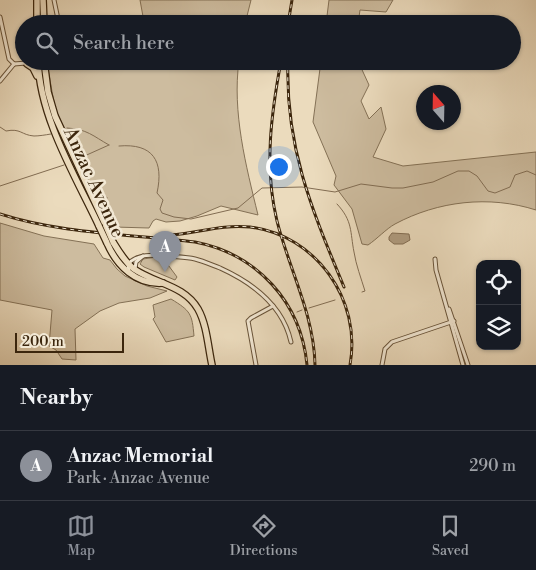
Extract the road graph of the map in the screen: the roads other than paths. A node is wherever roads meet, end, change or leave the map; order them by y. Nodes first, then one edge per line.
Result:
1 (38, 0) edge
2 (43, 0) edge
3 (54, 0) edge
4 (37, 15) edge
5 (44, 15) edge
6 (57, 15) edge
7 (0, 17) edge
8 (14, 64) joint
9 (33, 70) edge
10 (40, 70) edge
11 (44, 70) edge
12 (39, 78) junction
13 (0, 81) edge
14 (110, 242) junction
15 (144, 256) junction
16 (435, 259) dead end
17 (128, 264) junction
18 (136, 270) junction
19 (129, 273) junction
20 (163, 283) junction
21 (274, 306) junction
22 (452, 322) junction
23 (292, 342) dead end
24 (212, 365) edge
25 (256, 365) edge
26 (382, 365) edge
27 (463, 365) edge
28 (468, 365) edge

1 - 4 highway
2 - 5 highway
3 - 6 street
7 - 8 street
8 - 13 street
9 - 12 highway
10 - 12 highway, Anzac Avenue
11 - 14 highway, Anzac Avenue, bridge
12 - 14 highway, Anzac Avenue, bridge
14 - 17 highway, Anzac Avenue
14 - 19 highway, Anzac Avenue
15 - 17 street
15 - 18 street
15 - 21 street
16 - 22 street
17 - 18 highway, Anzac Avenue
17 - 19 street
18 - 20 highway, Anzac Avenue
19 - 20 highway, Anzac Avenue
20 - 24 highway, Anzac Avenue
21 - 23 street
21 - 25 street
22 - 26 street
22 - 27 street
22 - 28 street

